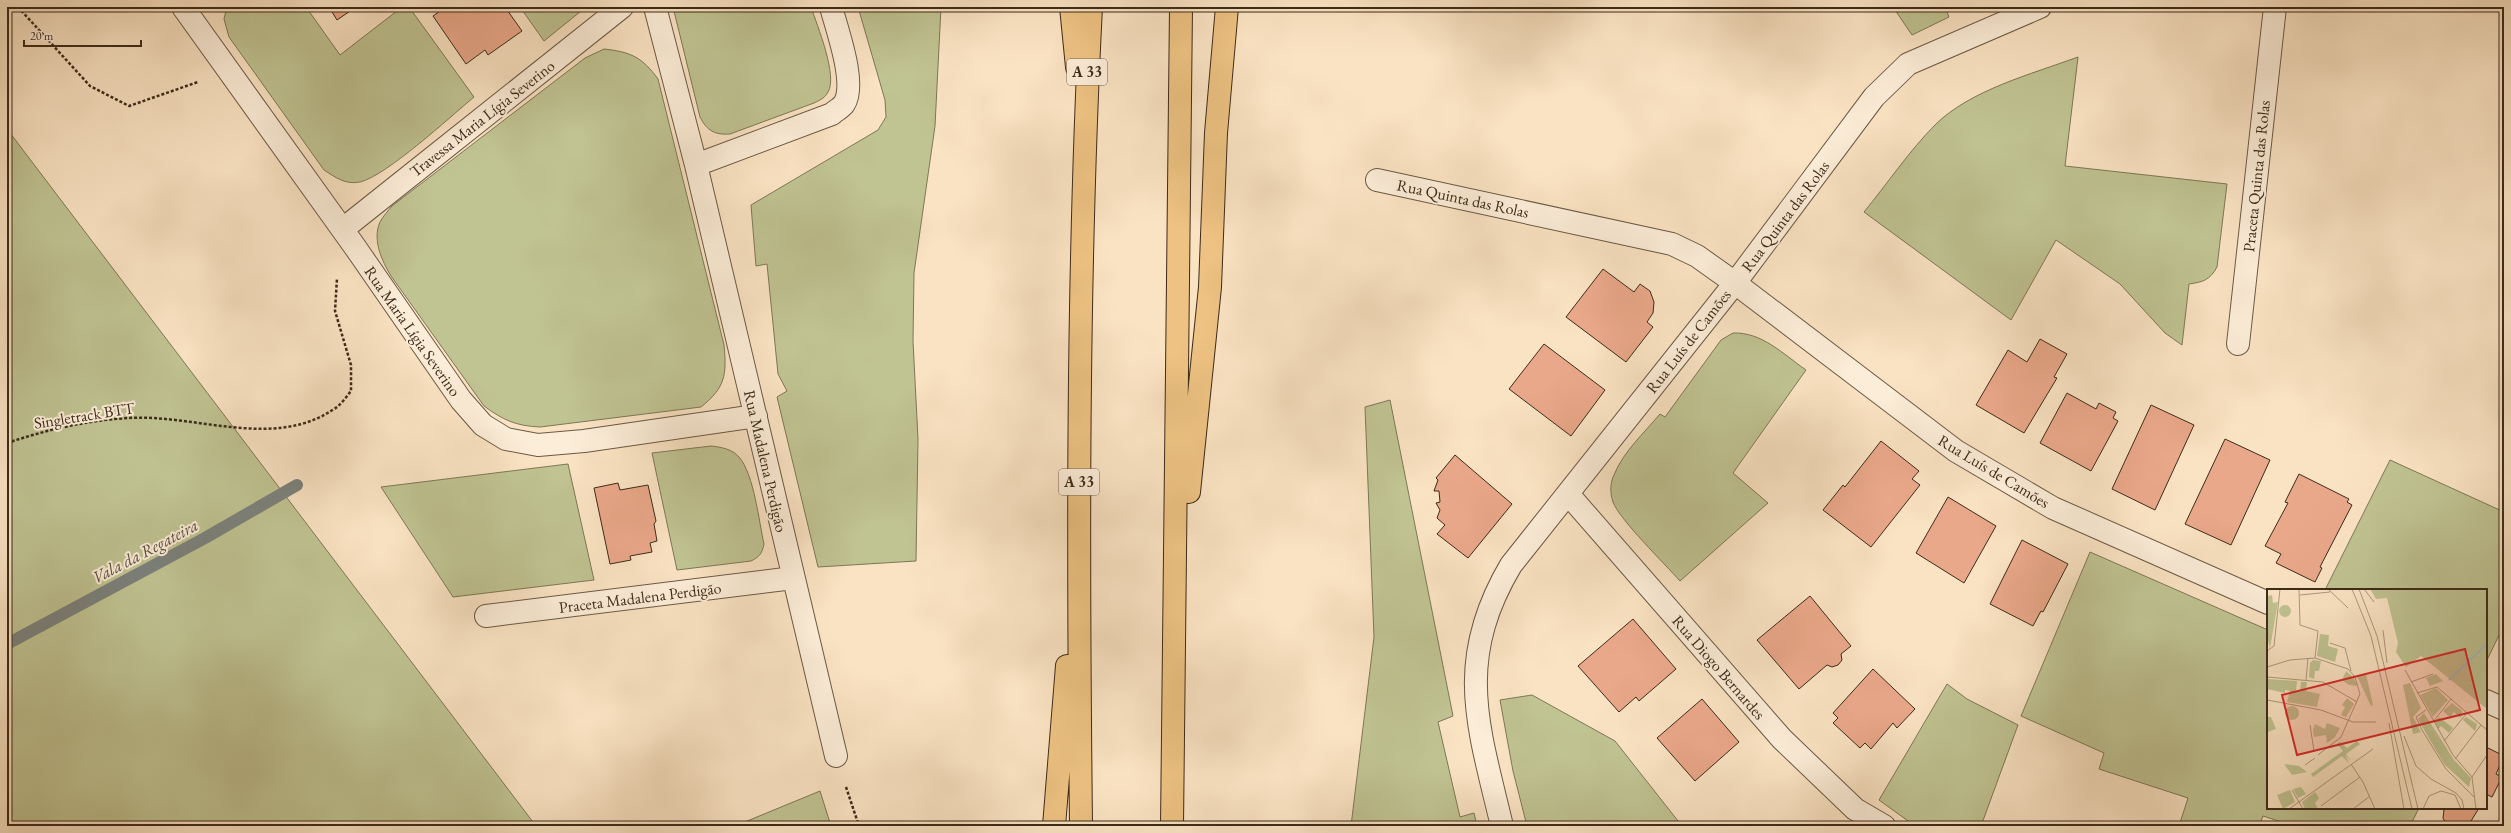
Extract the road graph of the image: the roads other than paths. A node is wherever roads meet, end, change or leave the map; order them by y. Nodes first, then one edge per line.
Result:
1 (183, 7) edge
2 (622, 7) edge
3 (655, 7) edge
4 (831, 7) edge
5 (1071, 7) edge
6 (1091, 7) edge
7 (1181, 7) edge
8 (1227, 7) edge
9 (2040, 7) edge
10 (2274, 7) edge
11 (1084, 138) junction
12 (696, 165) junction
13 (1377, 180) dead end
14 (342, 229) junction
15 (1735, 283) junction
16 (2238, 344) dead end
17 (756, 416) junction
18 (1568, 494) junction
19 (1078, 532) junction
20 (793, 578) junction
21 (2267, 603) edge
22 (486, 616) dead end
23 (1175, 625) junction
24 (2487, 701) edge
25 (2504, 709) edge
26 (836, 756) road end
27 (1054, 826) edge
28 (1081, 826) edge
29 (1172, 826) edge
30 (1502, 826) edge
31 (1884, 826) edge

1 - 14 street, Rua Maria Lígia Severino
2 - 14 street, Travessa Maria Lígia Severino
3 - 12 street, Rua Madalena Perdigão
4 - 12 street
5 - 11 highway
6 - 11 highway, A 33
7 - 23 highway
8 - 23 highway
9 - 15 street, Rua Quinta das Rolas
10 - 16 street, Praceta Quinta das Rolas
11 - 19 highway, A 33
12 - 17 street, Rua Madalena Perdigão
13 - 15 street, Rua Quinta das Rolas
14 - 17 street, Rua Maria Lígia Severino
15 - 18 street, Rua Luís de Camões
15 - 21 street, Rua Luís de Camões
17 - 20 street, Rua Madalena Perdigão
18 - 30 street, Rua Luís de Camões
18 - 31 street, Rua Diogo Bernardes
19 - 27 highway
19 - 28 highway, A 33
20 - 22 street, Praceta Madalena Perdigão
20 - 26 street, Rua Madalena Perdigão
23 - 29 highway
24 - 25 street

